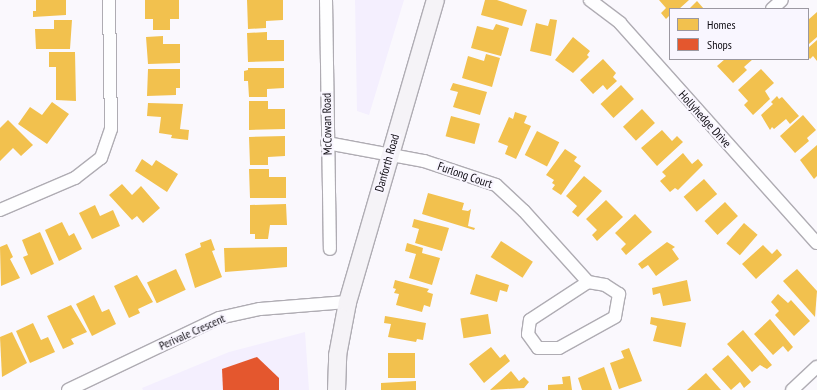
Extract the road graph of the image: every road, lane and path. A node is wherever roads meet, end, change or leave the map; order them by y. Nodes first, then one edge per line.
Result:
1 (109, 0) edge
2 (326, 0) edge
3 (435, 0) edge
4 (590, 0) edge
5 (782, 0) edge
6 (773, 8) edge
7 (327, 143) junction
8 (390, 153) junction
9 (0, 210) edge
10 (817, 243) edge
11 (330, 249) dead end
12 (588, 282) junction
13 (347, 302) junction
14 (817, 367) edge
15 (68, 390) edge
16 (336, 390) edge
17 (792, 390) edge

1 - 9 street
2 - 7 street, McCowan Road
3 - 8 main road, Danforth Road
4 - 10 street, Hollyhedge Drive
5 - 6 street
7 - 8 street, Furlong Court
7 - 11 street, McCowan Road
8 - 12 street, Furlong Court
8 - 13 main road, Danforth Road
12 - 12 street
13 - 15 street, Perivale Crescent
13 - 16 main road, Danforth Road
14 - 17 street

